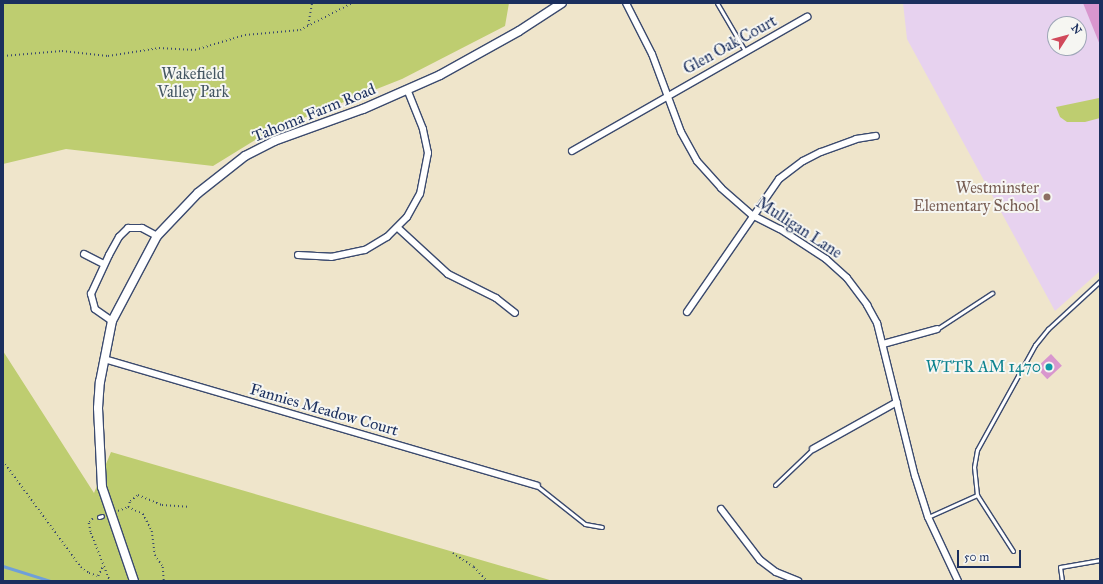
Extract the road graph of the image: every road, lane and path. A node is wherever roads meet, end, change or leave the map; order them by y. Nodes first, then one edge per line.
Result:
1 (312, 3) edge
2 (352, 3) edge
3 (562, 3) edge
4 (626, 3) edge
5 (718, 3) edge
6 (807, 17) dead end
7 (307, 26) junction
8 (745, 51) junction
9 (3, 56) edge
10 (407, 90) junction
11 (666, 95) junction
12 (876, 136) dead end
13 (572, 151) dead end
14 (752, 215) junction
15 (398, 228) junction
16 (157, 236) junction
17 (84, 254) dead end
18 (298, 255) dead end
19 (104, 264) junction
20 (1100, 281) edge
21 (992, 293) dead end
22 (687, 312) dead end
23 (515, 313) dead end
24 (112, 320) junction
25 (937, 329) joint
26 (883, 344) junction
27 (104, 359) junction
28 (897, 402) junction
29 (813, 448) joint
30 (3, 460) edge
31 (775, 485) dead end
32 (537, 486) joint
33 (976, 495) junction
34 (128, 507) junction
35 (188, 507) dead end
36 (721, 510) dead end
37 (118, 511) dead end
38 (101, 516) dead end
39 (928, 517) junction
40 (602, 528) dead end
41 (1013, 551) dead end
42 (453, 553) dead end
43 (1100, 560) edge
44 (103, 566) junction
45 (110, 581) edge
46 (134, 581) edge
47 (164, 581) edge
48 (487, 581) edge
49 (798, 581) edge
50 (958, 581) edge
51 (1062, 581) edge

1 - 7 path
2 - 7 path
3 - 10 street, Tahoma Farm Road
4 - 11 street, Mulligan Lane
5 - 8 lane
6 - 8 street, Glen Oak Court
7 - 9 path
8 - 11 street, Glen Oak Court
10 - 15 street
10 - 16 street, Tahoma Farm Road
11 - 13 street, Glen Oak Court
11 - 14 street, Mulligan Lane
12 - 14 street
14 - 22 street
14 - 26 street, Mulligan Lane
15 - 18 street
15 - 23 street
16 - 19 street
16 - 24 street, Tahoma Farm Road
17 - 19 street
19 - 24 street
20 - 33 lane
21 - 25 lane
24 - 27 street, Tahoma Farm Road
25 - 26 street
26 - 28 street, Mulligan Lane
27 - 32 street, Fannies Meadow Court
27 - 46 street, Tahoma Farm Road
28 - 29 street
28 - 39 street, Mulligan Lane
29 - 31 lane
30 - 44 path
32 - 40 lane
33 - 39 lane
33 - 41 lane
34 - 35 path
34 - 37 path
34 - 47 path
36 - 49 street
38 - 44 path
39 - 50 street, Mulligan Lane
42 - 48 path
43 - 51 lane
44 - 45 path

